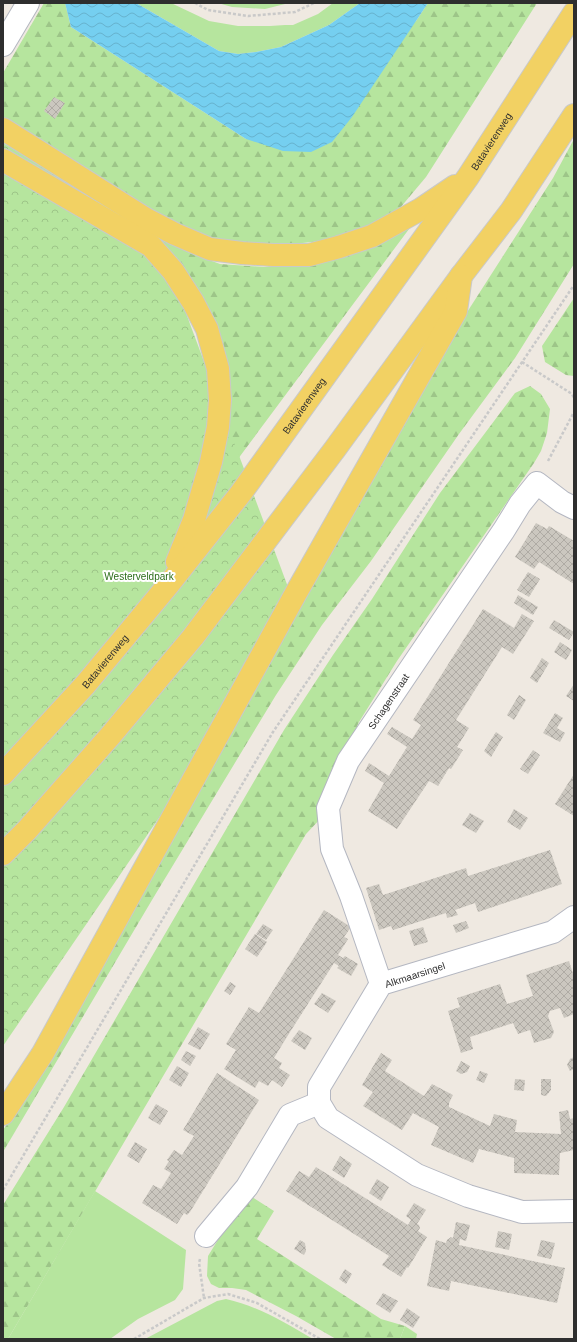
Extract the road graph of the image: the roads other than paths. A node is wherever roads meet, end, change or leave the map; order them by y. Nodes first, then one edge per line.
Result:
1 (28, 3) edge
2 (574, 13) edge
3 (3, 45) edge
4 (574, 114) edge
5 (3, 129) edge
6 (3, 160) edge
7 (468, 177) junction
8 (461, 276) junction
9 (574, 508) edge
10 (169, 584) junction
11 (3, 774) edge
12 (3, 854) edge
13 (574, 917) edge
14 (381, 984) junction
15 (319, 1103) junction
16 (3, 1114) edge
17 (574, 1211) edge
18 (206, 1236) road end

1 - 3 street
2 - 7 main road, Batavierenweg
4 - 8 main road
5 - 7 main road
6 - 10 main road
7 - 10 main road, Batavierenweg
8 - 12 main road
8 - 16 main road
9 - 14 street, Schagenstraat
10 - 11 main road, Batavierenweg
13 - 14 street, Alkmaarsingel
14 - 15 street, Alkmaarsingel
15 - 17 street
15 - 18 street

